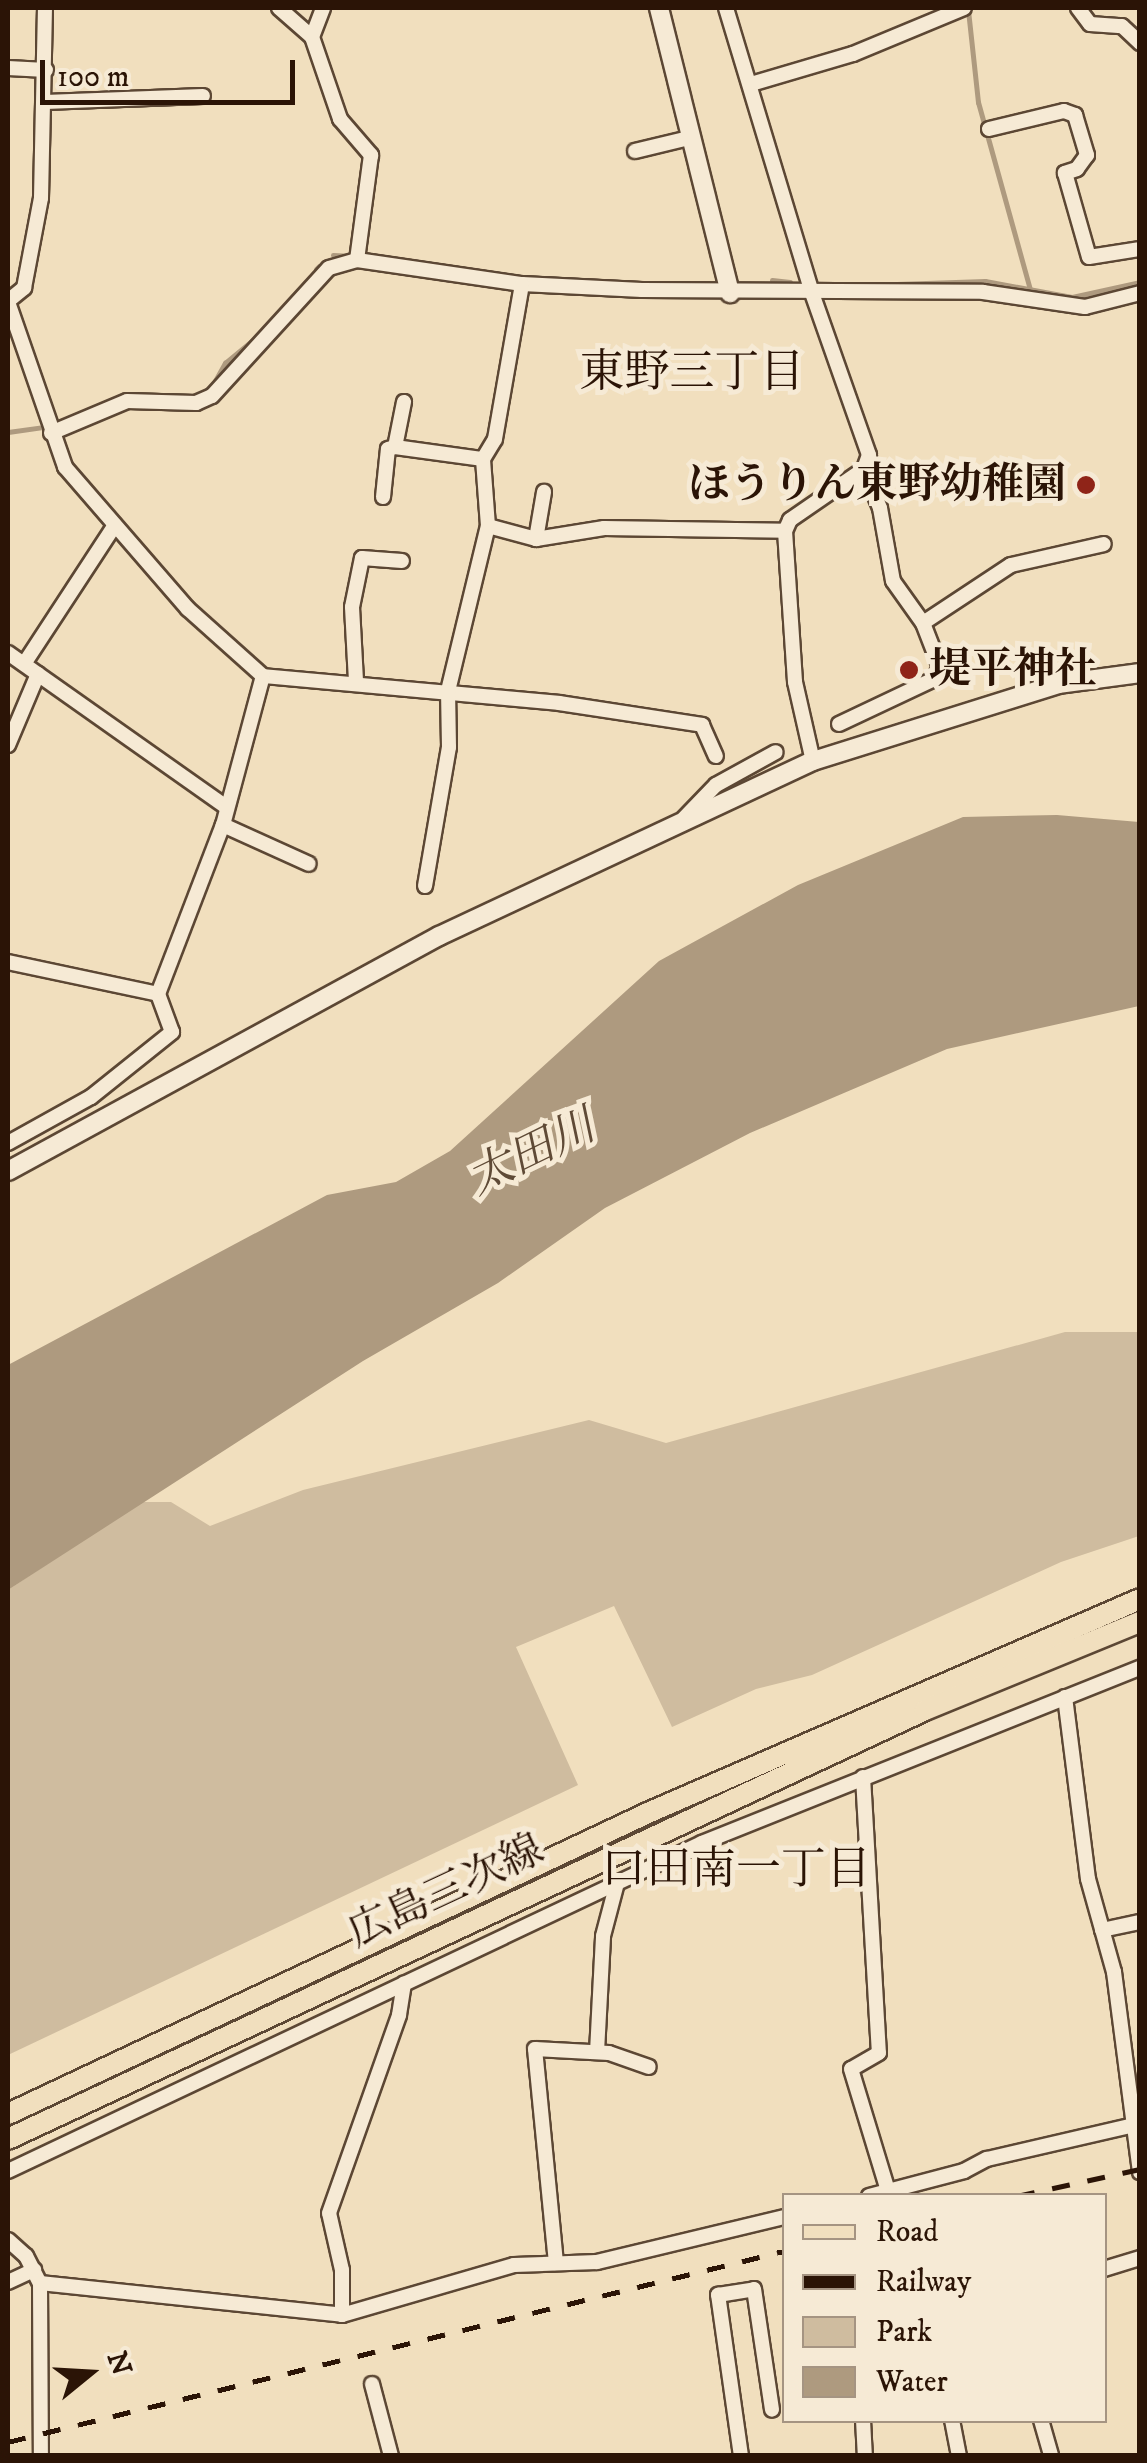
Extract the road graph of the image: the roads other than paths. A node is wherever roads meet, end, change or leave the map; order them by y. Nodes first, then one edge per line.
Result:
1 (46, 8) edge
2 (279, 8) edge
3 (323, 8) edge
4 (659, 8) edge
5 (726, 8) edge
6 (964, 8) edge
7 (1078, 8) edge
8 (312, 37) junction
9 (1140, 43) edge
10 (8, 68) edge
11 (46, 70) junction
12 (752, 84) junction
13 (203, 96) dead end
14 (45, 102) junction
15 (990, 128) dead end
16 (689, 138) junction
17 (635, 151) dead end
18 (1140, 249) edge
19 (357, 260) junction
20 (522, 284) junction
21 (730, 293) junction
22 (812, 293) junction
23 (1140, 293) edge
24 (8, 302) edge
25 (404, 402) dead end
26 (51, 432) junction
27 (394, 447) junction
28 (484, 459) junction
29 (864, 468) junction
30 (544, 492) dead end
31 (383, 497) dead end
32 (115, 524) junction
33 (488, 526) junction
34 (784, 531) junction
35 (536, 539) junction
36 (1104, 544) dead end
37 (402, 560) dead end
38 (924, 623) junction
39 (8, 653) edge
40 (24, 664) junction
41 (1140, 673) edge
42 (38, 674) junction
43 (262, 676) junction
44 (356, 681) junction
45 (448, 690) junction
46 (898, 704) dead end
47 (874, 710) junction
48 (839, 724) dead end
49 (8, 745) edge
50 (776, 752) dead end
51 (716, 756) dead end
52 (812, 761) junction
53 (226, 807) junction
54 (684, 818) junction
55 (223, 824) junction
56 (309, 864) dead end
57 (425, 886) dead end
58 (8, 962) edge
59 (158, 994) junction
60 (8, 1143) edge
61 (8, 1171) edge
62 (1140, 1599) edge
63 (1140, 1622) edge
64 (1140, 1668) edge
65 (1065, 1697) junction
66 (864, 1777) junction
67 (617, 1884) junction
68 (1140, 1922) edge
69 (1102, 1930) junction
70 (404, 1983) junction
71 (596, 2052) junction
72 (649, 2067) dead end
73 (8, 2114) edge
74 (1135, 2125) edge
75 (8, 2139) edge
76 (8, 2171) edge
77 (1140, 2172) edge
78 (888, 2191) junction
79 (880, 2193) edge
80 (782, 2217) edge
81 (8, 2240) edge
82 (1140, 2258) edge
83 (556, 2264) junction
84 (1107, 2267) edge
85 (37, 2276) junction
86 (8, 2282) edge
87 (342, 2315) junction
88 (372, 2384) dead end
89 (772, 2410) dead end
90 (863, 2423) edge
91 (953, 2423) edge
92 (1042, 2423) edge
93 (41, 2456) edge
94 (391, 2456) edge
95 (742, 2456) edge
96 (865, 2456) edge
97 (959, 2456) edge
98 (1052, 2456) edge

1 - 11 street
2 - 8 street
3 - 8 street
4 - 16 street
5 - 12 street
6 - 12 street
7 - 9 street
8 - 19 street
10 - 11 street
11 - 14 street
12 - 22 street
13 - 14 street
14 - 24 street
15 - 18 street
16 - 17 street
16 - 21 street
19 - 20 street
19 - 26 street
20 - 21 street
20 - 28 street
21 - 22 street
22 - 23 street
22 - 29 street
24 - 26 street
25 - 27 street
26 - 32 street
27 - 28 street
27 - 31 street
28 - 33 street
29 - 34 street
29 - 38 street
30 - 35 street
32 - 40 street
32 - 43 street
33 - 35 street
33 - 45 street
34 - 35 street
34 - 52 street
36 - 38 street
37 - 44 street
38 - 47 street
39 - 40 street
40 - 42 street
41 - 52 street
42 - 49 street
42 - 53 street
43 - 44 street
43 - 53 street
44 - 45 street
45 - 51 street
45 - 57 street
46 - 47 street
47 - 48 street
50 - 54 street
52 - 54 street
53 - 55 street
54 - 61 street
55 - 56 street
55 - 59 street
58 - 59 street
59 - 60 street
62 - 73 main road, 広島三次線
63 - 75 main road, 広島三次線
64 - 65 street
65 - 66 street
65 - 69 street
66 - 67 street
66 - 78 street
67 - 70 street
67 - 71 street
68 - 69 street
69 - 74 street
70 - 76 street
70 - 87 street
71 - 72 street
71 - 83 street
74 - 77 street
74 - 78 street
78 - 79 street
80 - 83 street
81 - 85 street
82 - 84 street
83 - 87 street
85 - 86 street
85 - 87 street
85 - 93 street
88 - 94 street
89 - 95 street
90 - 96 street
91 - 97 street
92 - 98 street

